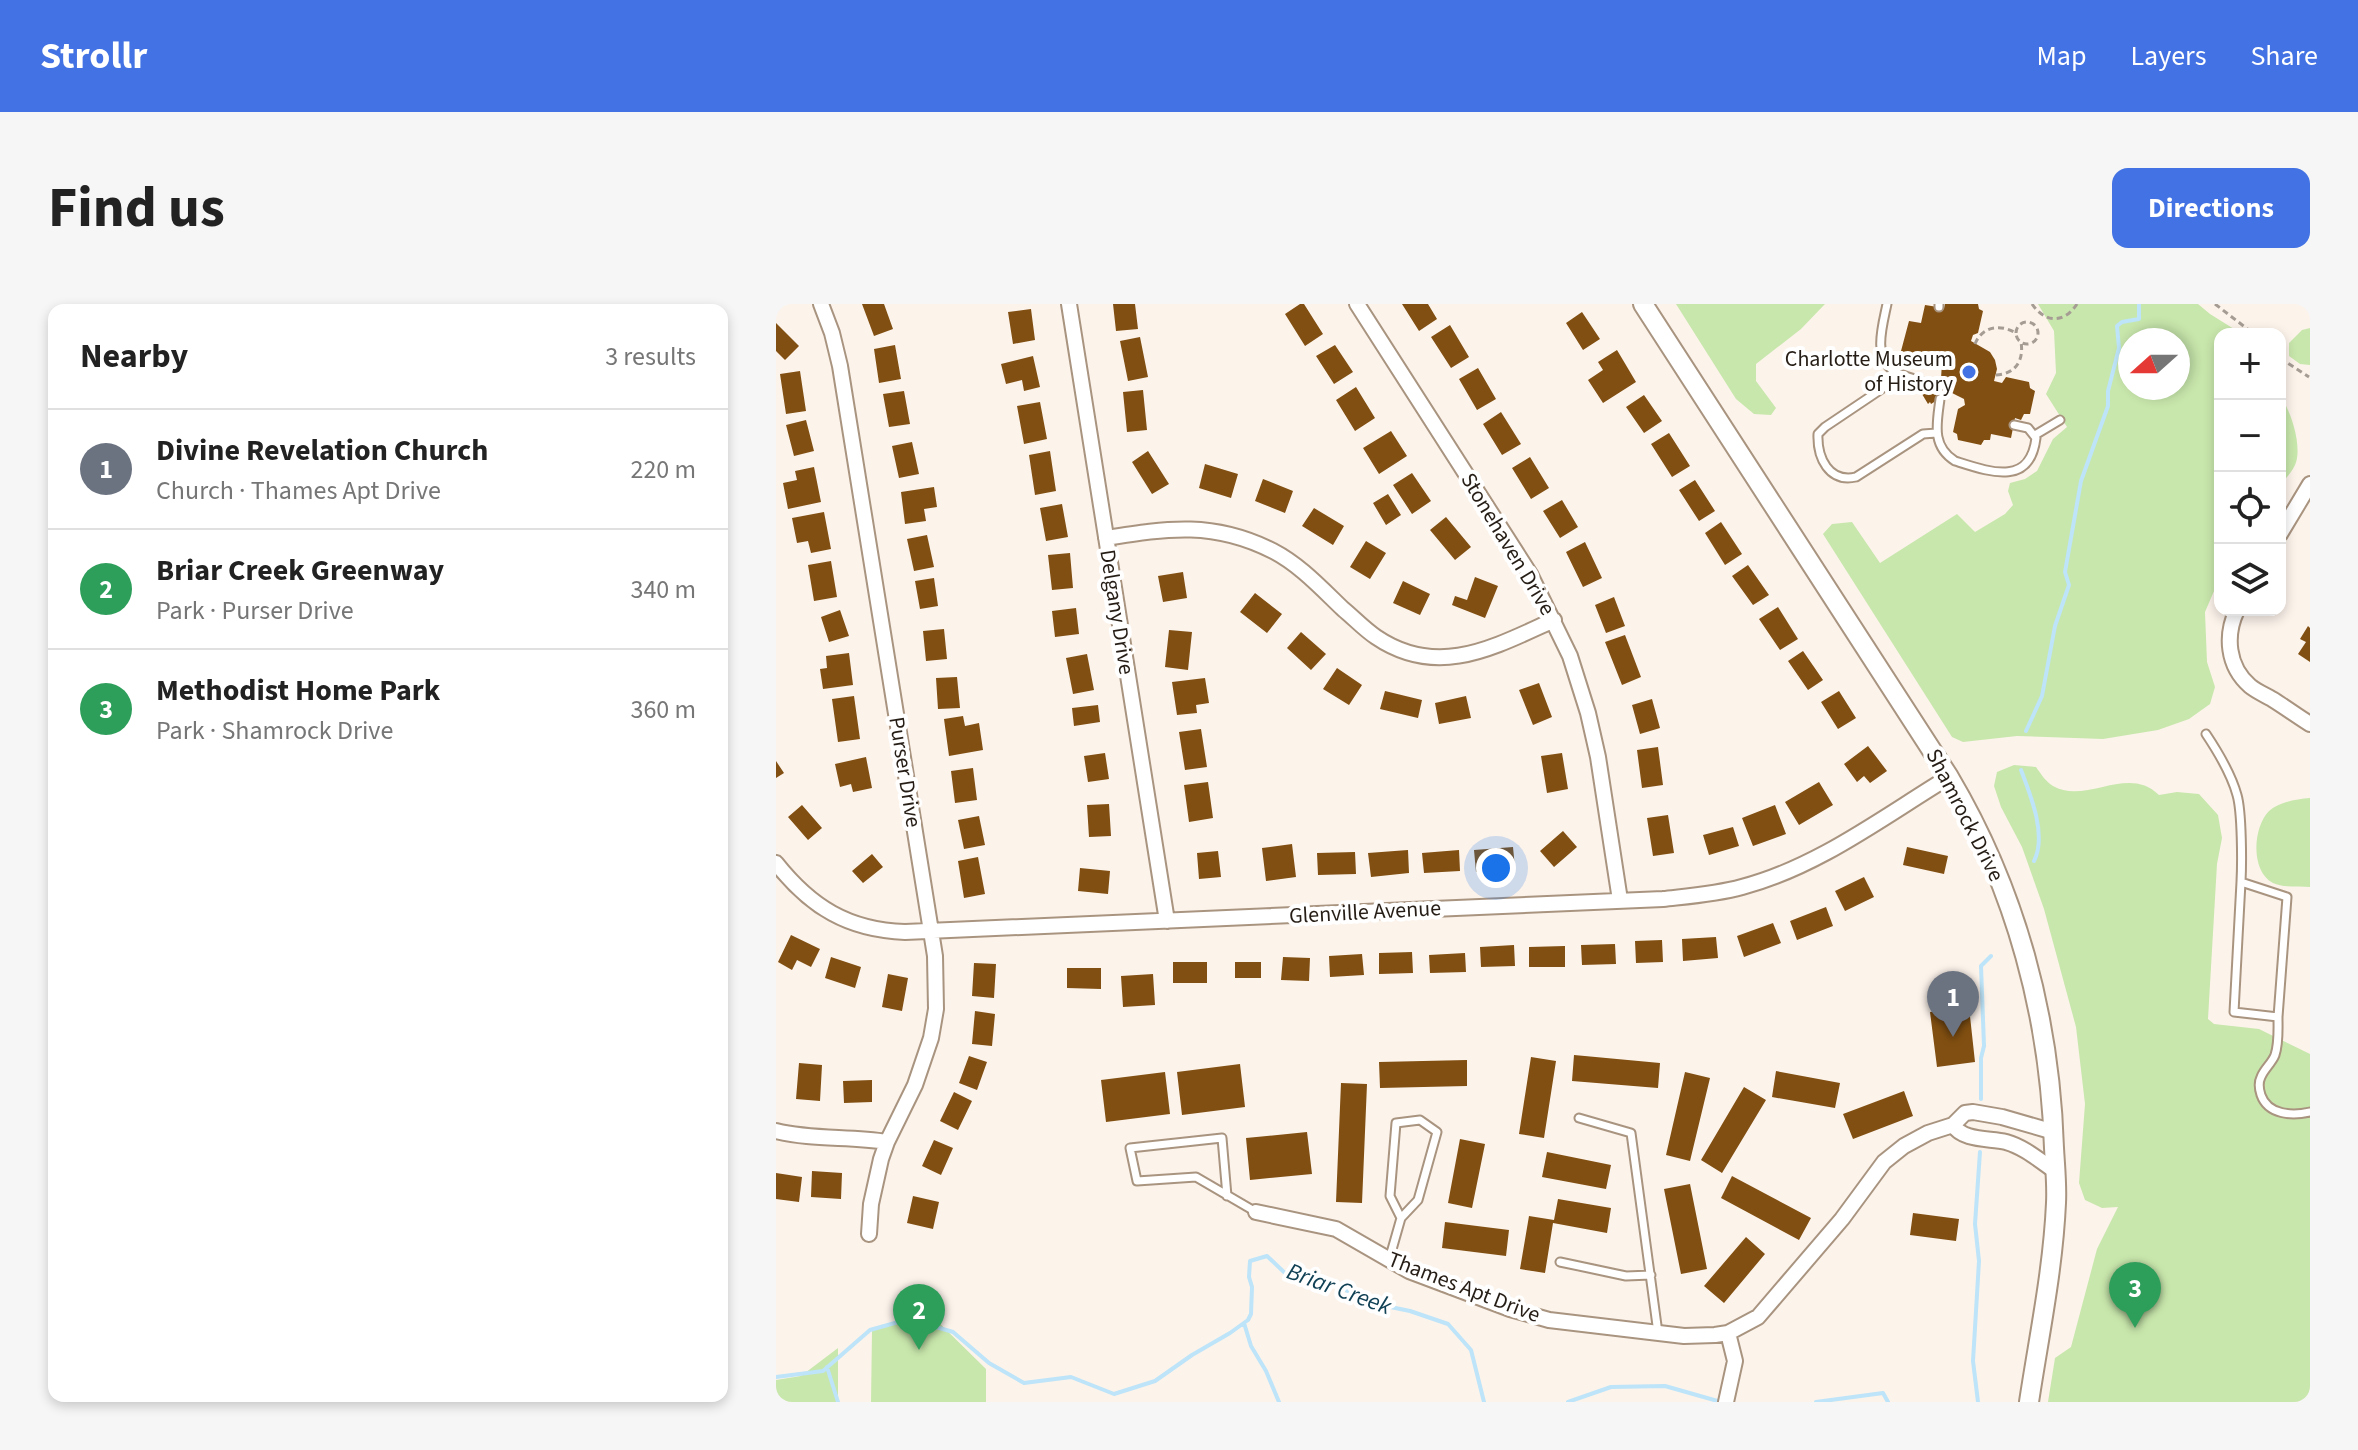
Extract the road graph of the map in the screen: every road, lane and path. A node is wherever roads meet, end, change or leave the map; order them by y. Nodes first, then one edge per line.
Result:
1 (821, 304) edge
2 (1069, 304) edge
3 (1357, 304) edge
4 (1643, 304) edge
5 (1887, 304) edge
6 (2032, 304) edge
7 (2077, 304) edge
8 (2225, 304) edge
9 (2217, 305) edge
10 (2037, 320) junction
11 (2246, 328) edge
12 (2016, 333) junction
13 (2021, 342) junction
14 (1975, 344) dead end
15 (2286, 362) edge
16 (1896, 373) junction
17 (1996, 375) dead end
18 (2309, 377) edge
19 (1931, 386) dead end
20 (1940, 399) dead end
21 (2060, 420) dead end
22 (2014, 425) dead end
23 (1936, 433) junction
24 (2035, 435) junction
25 (2310, 484) edge
26 (2286, 524) edge
27 (1106, 538) junction
28 (2234, 616) edge
29 (1554, 620) junction
30 (2310, 724) edge
31 (2206, 734) dead end
32 (1949, 777) junction
33 (776, 863) edge
34 (2241, 882) junction
35 (1620, 900) junction
36 (1167, 921) junction
37 (930, 931) junction
38 (2278, 1017) junction
39 (2310, 1112) edge
40 (1579, 1118) dead end
41 (1953, 1125) junction
42 (776, 1131) edge
43 (2054, 1132) junction
44 (887, 1142) junction
45 (2055, 1171) junction
46 (1227, 1196) junction
47 (1256, 1212) joint
48 (1401, 1218) junction
49 (869, 1234) dead end
50 (1389, 1260) junction
51 (1560, 1262) dead end
52 (1651, 1275) junction
53 (1658, 1333) junction
54 (1728, 1333) junction
55 (1727, 1396) edge
56 (2029, 1402) edge

1 - 37 street, Purser Drive
2 - 27 street, Delgany Drive
3 - 29 street, Stonehaven Drive
4 - 32 street, Shamrock Drive
5 - 16 lane
6 - 10 path
7 - 10 path
8 - 9 path
9 - 11 path
10 - 12 path
10 - 13 path
12 - 13 path
12 - 14 path
13 - 17 path
15 - 18 path
16 - 19 lane
16 - 23 lane
20 - 23 lane
21 - 24 lane
22 - 24 lane
23 - 24 lane
25 - 26 street
27 - 29 street
27 - 36 street, Delgany Drive
28 - 30 street
29 - 35 street, Stonehaven Drive
31 - 34 lane
32 - 35 street, Glenville Avenue
32 - 43 street, Shamrock Drive
33 - 37 street, Glenville Avenue
34 - 38 lane
34 - 38 lane
35 - 36 street, Glenville Avenue
36 - 37 street, Glenville Avenue
37 - 44 street, Purser Drive
38 - 39 lane
40 - 52 lane
41 - 43 street, Thames Apt Drive
41 - 45 street
41 - 54 street, Thames Apt Drive
42 - 44 street
43 - 45 street, Shamrock Drive
44 - 49 street, Purser Drive
45 - 56 street, Shamrock Drive
46 - 46 lane
46 - 47 lane
47 - 50 street, Thames Apt Drive
48 - 48 lane
48 - 50 lane
50 - 53 street, Thames Apt Drive
51 - 52 lane
52 - 53 lane
53 - 54 street, Thames Apt Drive
54 - 55 street

